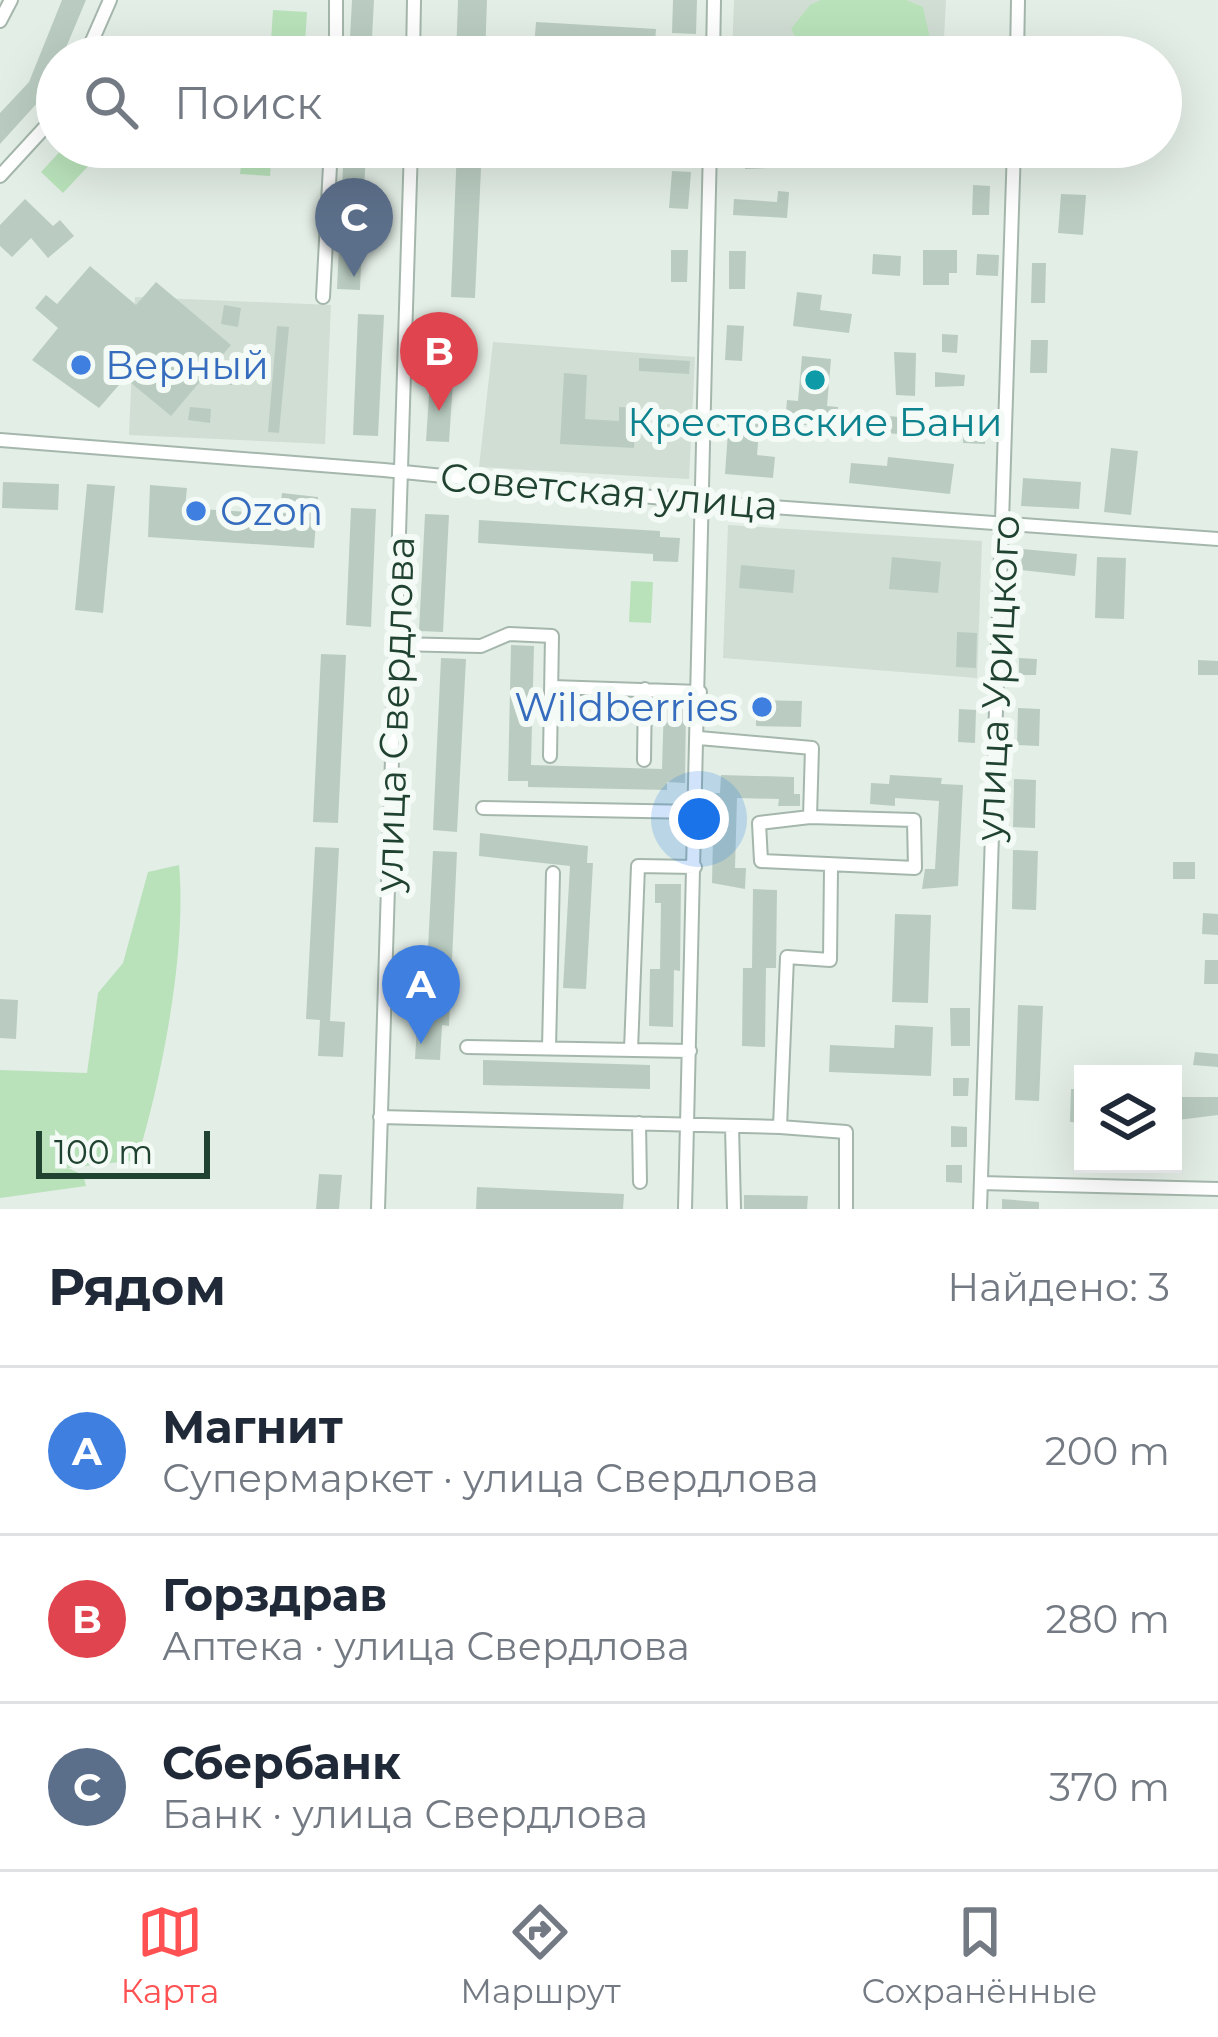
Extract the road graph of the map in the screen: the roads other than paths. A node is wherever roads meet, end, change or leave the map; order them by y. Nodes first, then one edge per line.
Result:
1 (11, 0) edge
2 (110, 0) edge
3 (336, 0) edge
4 (414, 0) edge
5 (714, 0) edge
6 (1018, 0) edge
7 (0, 21) edge
8 (94, 36) edge
9 (336, 36) edge
10 (413, 36) edge
11 (713, 36) edge
12 (1017, 36) edge
13 (36, 137) edge
14 (330, 168) edge
15 (411, 168) edge
16 (710, 168) edge
17 (1014, 168) edge
18 (0, 176) edge
19 (323, 297) dead end
20 (0, 440) edge
21 (404, 472) junction
22 (703, 502) junction
23 (1005, 522) junction
24 (1218, 539) edge
25 (396, 644) junction
26 (552, 686) junction
27 (645, 689) junction
28 (700, 692) junction
29 (699, 738) junction
30 (550, 756) dead end
31 (644, 760) dead end
32 (483, 808) dead end
33 (697, 812) junction
34 (810, 817) junction
35 (695, 867) junction
36 (831, 868) junction
37 (553, 873) dead end
38 (467, 1047) dead end
39 (549, 1048) junction
40 (631, 1050) junction
41 (690, 1052) junction
42 (380, 1118) junction
43 (640, 1123) junction
44 (688, 1124) junction
45 (732, 1126) junction
46 (780, 1127) junction
47 (640, 1182) dead end
48 (981, 1183) junction
49 (1218, 1189) edge
50 (378, 1209) edge
51 (685, 1209) edge
52 (734, 1209) edge
53 (846, 1209) edge
54 (980, 1209) edge

1 - 7 street
2 - 8 street
3 - 9 street
4 - 10 street
5 - 11 street
6 - 12 street
13 - 18 street
14 - 19 street
15 - 21 street, улица Свердлова
16 - 22 street
17 - 23 street, улица Урицкого
20 - 21 street, Советская улица
21 - 22 street, Советская улица
21 - 25 street, улица Свердлова
22 - 23 street, Советская улица
22 - 28 street
23 - 24 street, Советская улица
23 - 48 street, улица Урицкого
25 - 26 street
25 - 42 street, улица Свердлова
26 - 27 street
26 - 30 street
27 - 28 street
27 - 31 street
28 - 29 street
29 - 33 street
29 - 34 street
32 - 33 street
33 - 35 street
34 - 36 street
34 - 36 street
35 - 40 street
35 - 41 street
36 - 46 street
37 - 39 street
38 - 39 street
39 - 40 street
40 - 41 street
41 - 44 street
42 - 43 street
42 - 50 street, улица Свердлова
43 - 44 street
43 - 47 street
44 - 45 street
44 - 51 street
45 - 46 street
45 - 52 street
46 - 53 street
48 - 49 street
48 - 54 street, улица Урицкого

